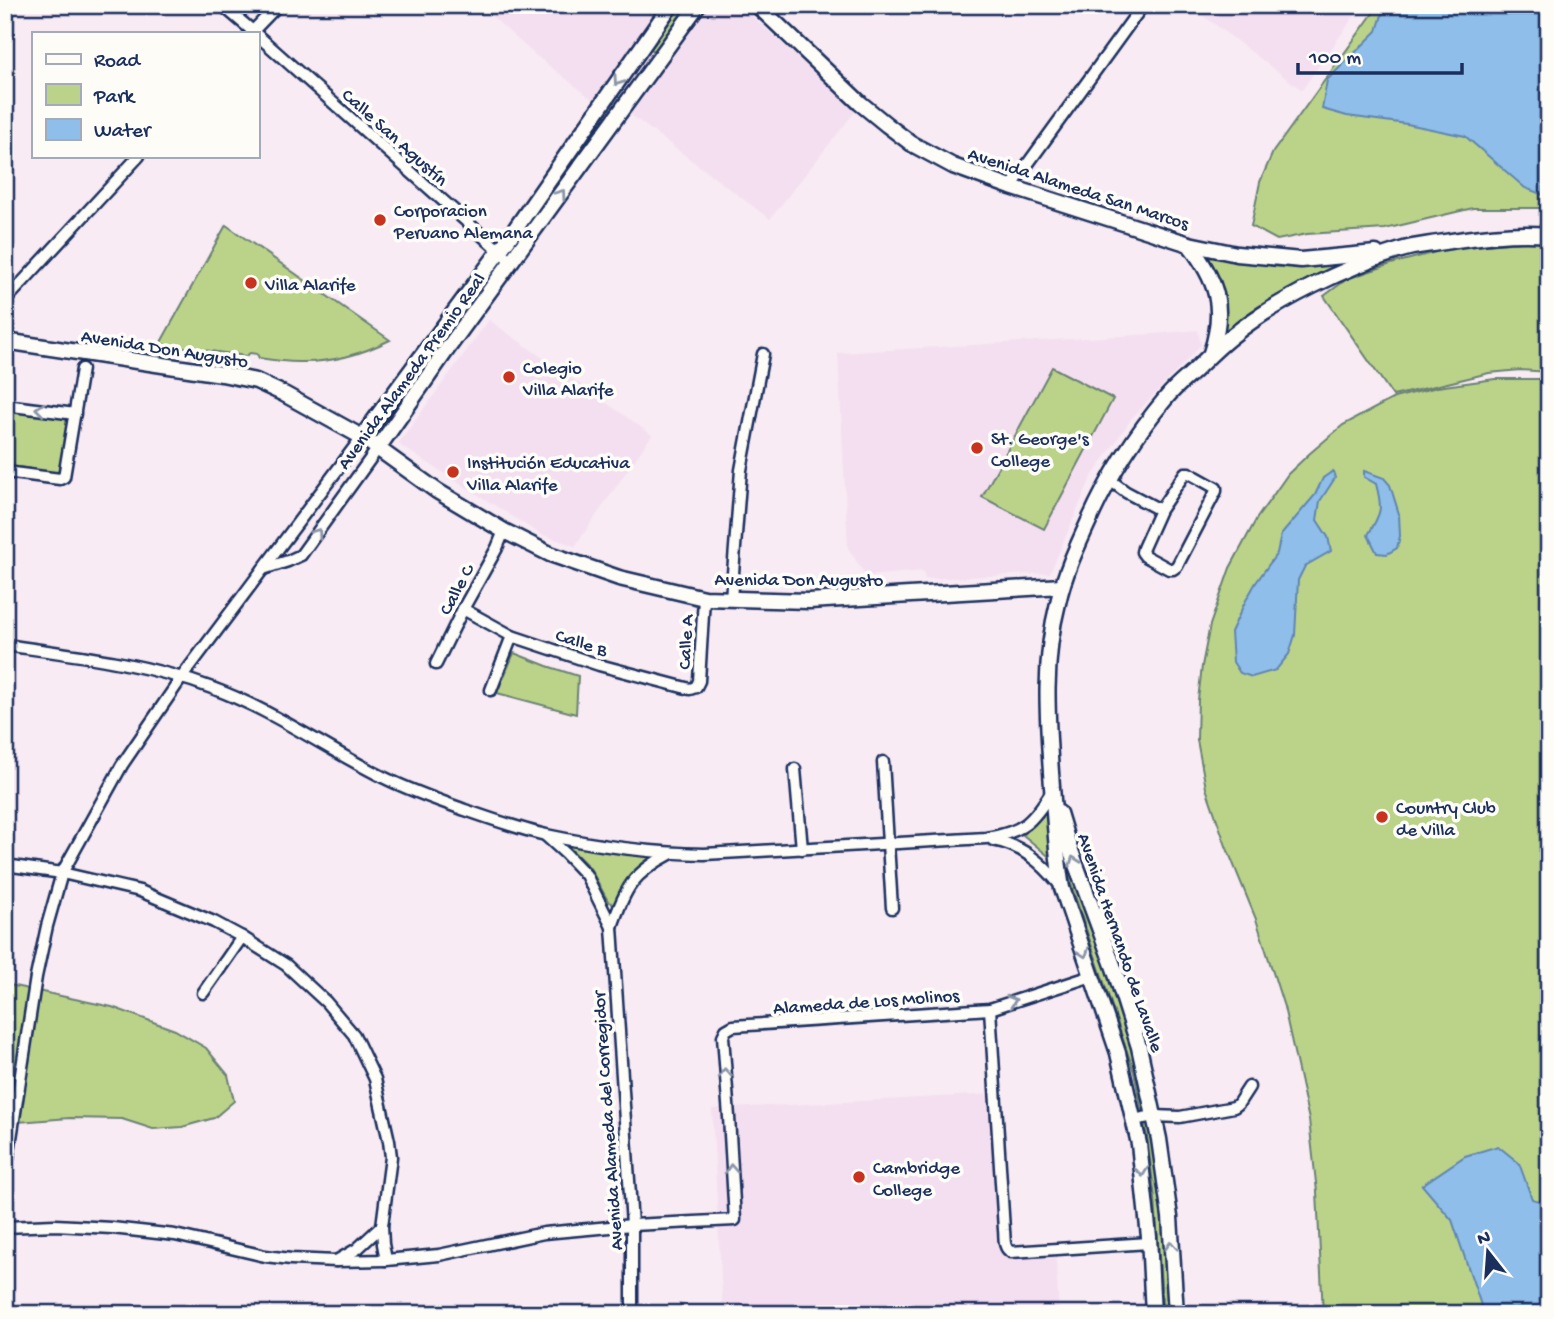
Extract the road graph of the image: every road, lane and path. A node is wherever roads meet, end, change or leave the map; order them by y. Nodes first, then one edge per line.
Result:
1 (222, 5) edge
2 (278, 5) edge
3 (671, 5) edge
4 (698, 5) edge
5 (757, 5) edge
6 (1143, 5) edge
7 (253, 32) edge
8 (255, 32) edge
9 (259, 37) edge
10 (634, 58) junction
11 (650, 69) junction
12 (601, 106) junction
13 (617, 116) junction
14 (137, 158) edge
15 (1011, 187) junction
16 (1549, 235) edge
17 (1189, 244) junction
18 (1404, 249) junction
19 (498, 251) junction
20 (512, 262) junction
21 (5, 301) edge
22 (442, 328) junction
23 (456, 337) junction
24 (5, 341) edge
25 (764, 354) dead end
26 (1210, 355) junction
27 (82, 369) dead end
28 (5, 405) edge
29 (75, 414) junction
30 (362, 437) junction
31 (378, 448) junction
32 (5, 472) edge
33 (1110, 480) junction
34 (1160, 510) junction
35 (504, 531) junction
36 (263, 569) junction
37 (1062, 586) junction
38 (704, 598) junction
39 (731, 599) junction
40 (463, 609) junction
41 (512, 636) junction
42 (5, 645) edge
43 (436, 664) dead end
44 (182, 677) junction
45 (696, 687) joint
46 (491, 690) dead end
47 (883, 762) dead end
48 (795, 769) dead end
49 (1053, 791) junction
50 (545, 835) junction
51 (986, 838) junction
52 (887, 844) junction
53 (802, 849) junction
54 (672, 853) junction
55 (5, 865) edge
56 (62, 873) junction
57 (1062, 888) junction
58 (892, 908) dead end
59 (612, 927) junction
60 (243, 937) junction
61 (1092, 976) junction
62 (203, 993) dead end
63 (990, 1009) junction
64 (1249, 1087) dead end
65 (1154, 1116) junction
66 (1133, 1120) junction
67 (5, 1177) edge
68 (632, 1225) junction
69 (383, 1226) junction
70 (5, 1227) edge
71 (1149, 1243) junction
72 (386, 1260) junction
73 (336, 1261) junction
74 (632, 1314) edge
75 (1153, 1314) edge
76 (1176, 1314) edge

1 - 7 street, Calle San Agustín
2 - 8 street
3 - 10 street, Avenida Alameda Premio Real
4 - 11 street, Avenida Alameda Premio Real
5 - 15 street, Avenida Alameda San Marcos
6 - 15 street
9 - 19 street, Calle San Agustín
10 - 11 street
10 -> 12 street, Avenida Alameda Premio Real
11 - 13 street, Avenida Alameda Premio Real
12 - 13 street
12 - 19 street, Avenida Alameda Premio Real
20 -> 13 street, Avenida Alameda Premio Real
14 - 21 street
15 - 17 street, Avenida Alameda San Marcos
16 - 18 street, Avenida Hernando de Lavalle
17 - 18 street, Avenida Alameda San Marcos
17 - 26 street
18 - 26 street, Avenida Hernando de Lavalle
19 - 20 street, Calle San Agustín
19 - 22 street, Avenida Alameda Premio Real
20 - 23 street, Avenida Alameda Premio Real
22 - 23 street
22 - 30 street, Avenida Alameda Premio Real
23 - 31 street, Avenida Alameda Premio Real
24 - 30 street, Avenida Don Augusto
25 - 39 street
26 - 33 street, Avenida Hernando de Lavalle
27 - 29 street
29 -> 28 street
29 - 32 street
30 - 31 street, Avenida Don Augusto
30 - 36 street, Avenida Alameda Premio Real
31 - 35 street, Avenida Don Augusto
36 -> 31 street, Avenida Alameda Premio Real
33 - 34 street
33 - 37 street, Avenida Hernando de Lavalle
34 - 34 street
35 - 38 street, Avenida Don Augusto
35 - 40 street, Calle C
36 - 44 street, Avenida Alameda Premio Real
37 - 39 street, Avenida Don Augusto
37 - 49 street, Avenida Hernando de Lavalle
38 - 39 street, Avenida Don Augusto
38 - 45 street, Calle A
40 - 41 street, Calle B
40 - 43 street, Calle C
41 - 45 street, Calle B
41 - 46 street
42 - 44 street
44 - 50 street
44 - 56 street, Avenida Alameda Premio Real
47 - 52 street
48 - 53 street
49 - 51 street
49 - 57 street, Avenida Hernando de Lavalle
65 -> 49 street, Avenida Hernando de Lavalle
50 - 54 street
50 - 59 street, Avenida Alameda del Corregidor
51 - 52 street
51 - 57 street
52 - 53 street
52 - 58 street
53 - 54 street
54 - 59 street, Avenida Alameda del Corregidor
55 - 56 street
56 - 60 street
56 - 67 street, Avenida Alameda Premio Real
57 -> 61 street, Avenida Hernando de Lavalle
59 - 68 street, Avenida Alameda del Corregidor
60 - 62 street
60 - 69 street
63 -> 61 street, Alameda de Los Molinos
61 - 66 street, Avenida Hernando de Lavalle
68 -> 63 street, Alameda de Los Molinos
63 - 71 street
64 - 65 street
65 - 66 street
76 -> 65 street, Avenida Hernando de Lavalle
66 -> 71 street, Avenida Hernando de Lavalle
68 - 72 street
68 - 74 street, Avenida Alameda del Corregidor
69 - 72 street
69 - 73 street
70 - 73 street
71 - 75 street, Avenida Hernando de Lavalle
72 - 73 street

